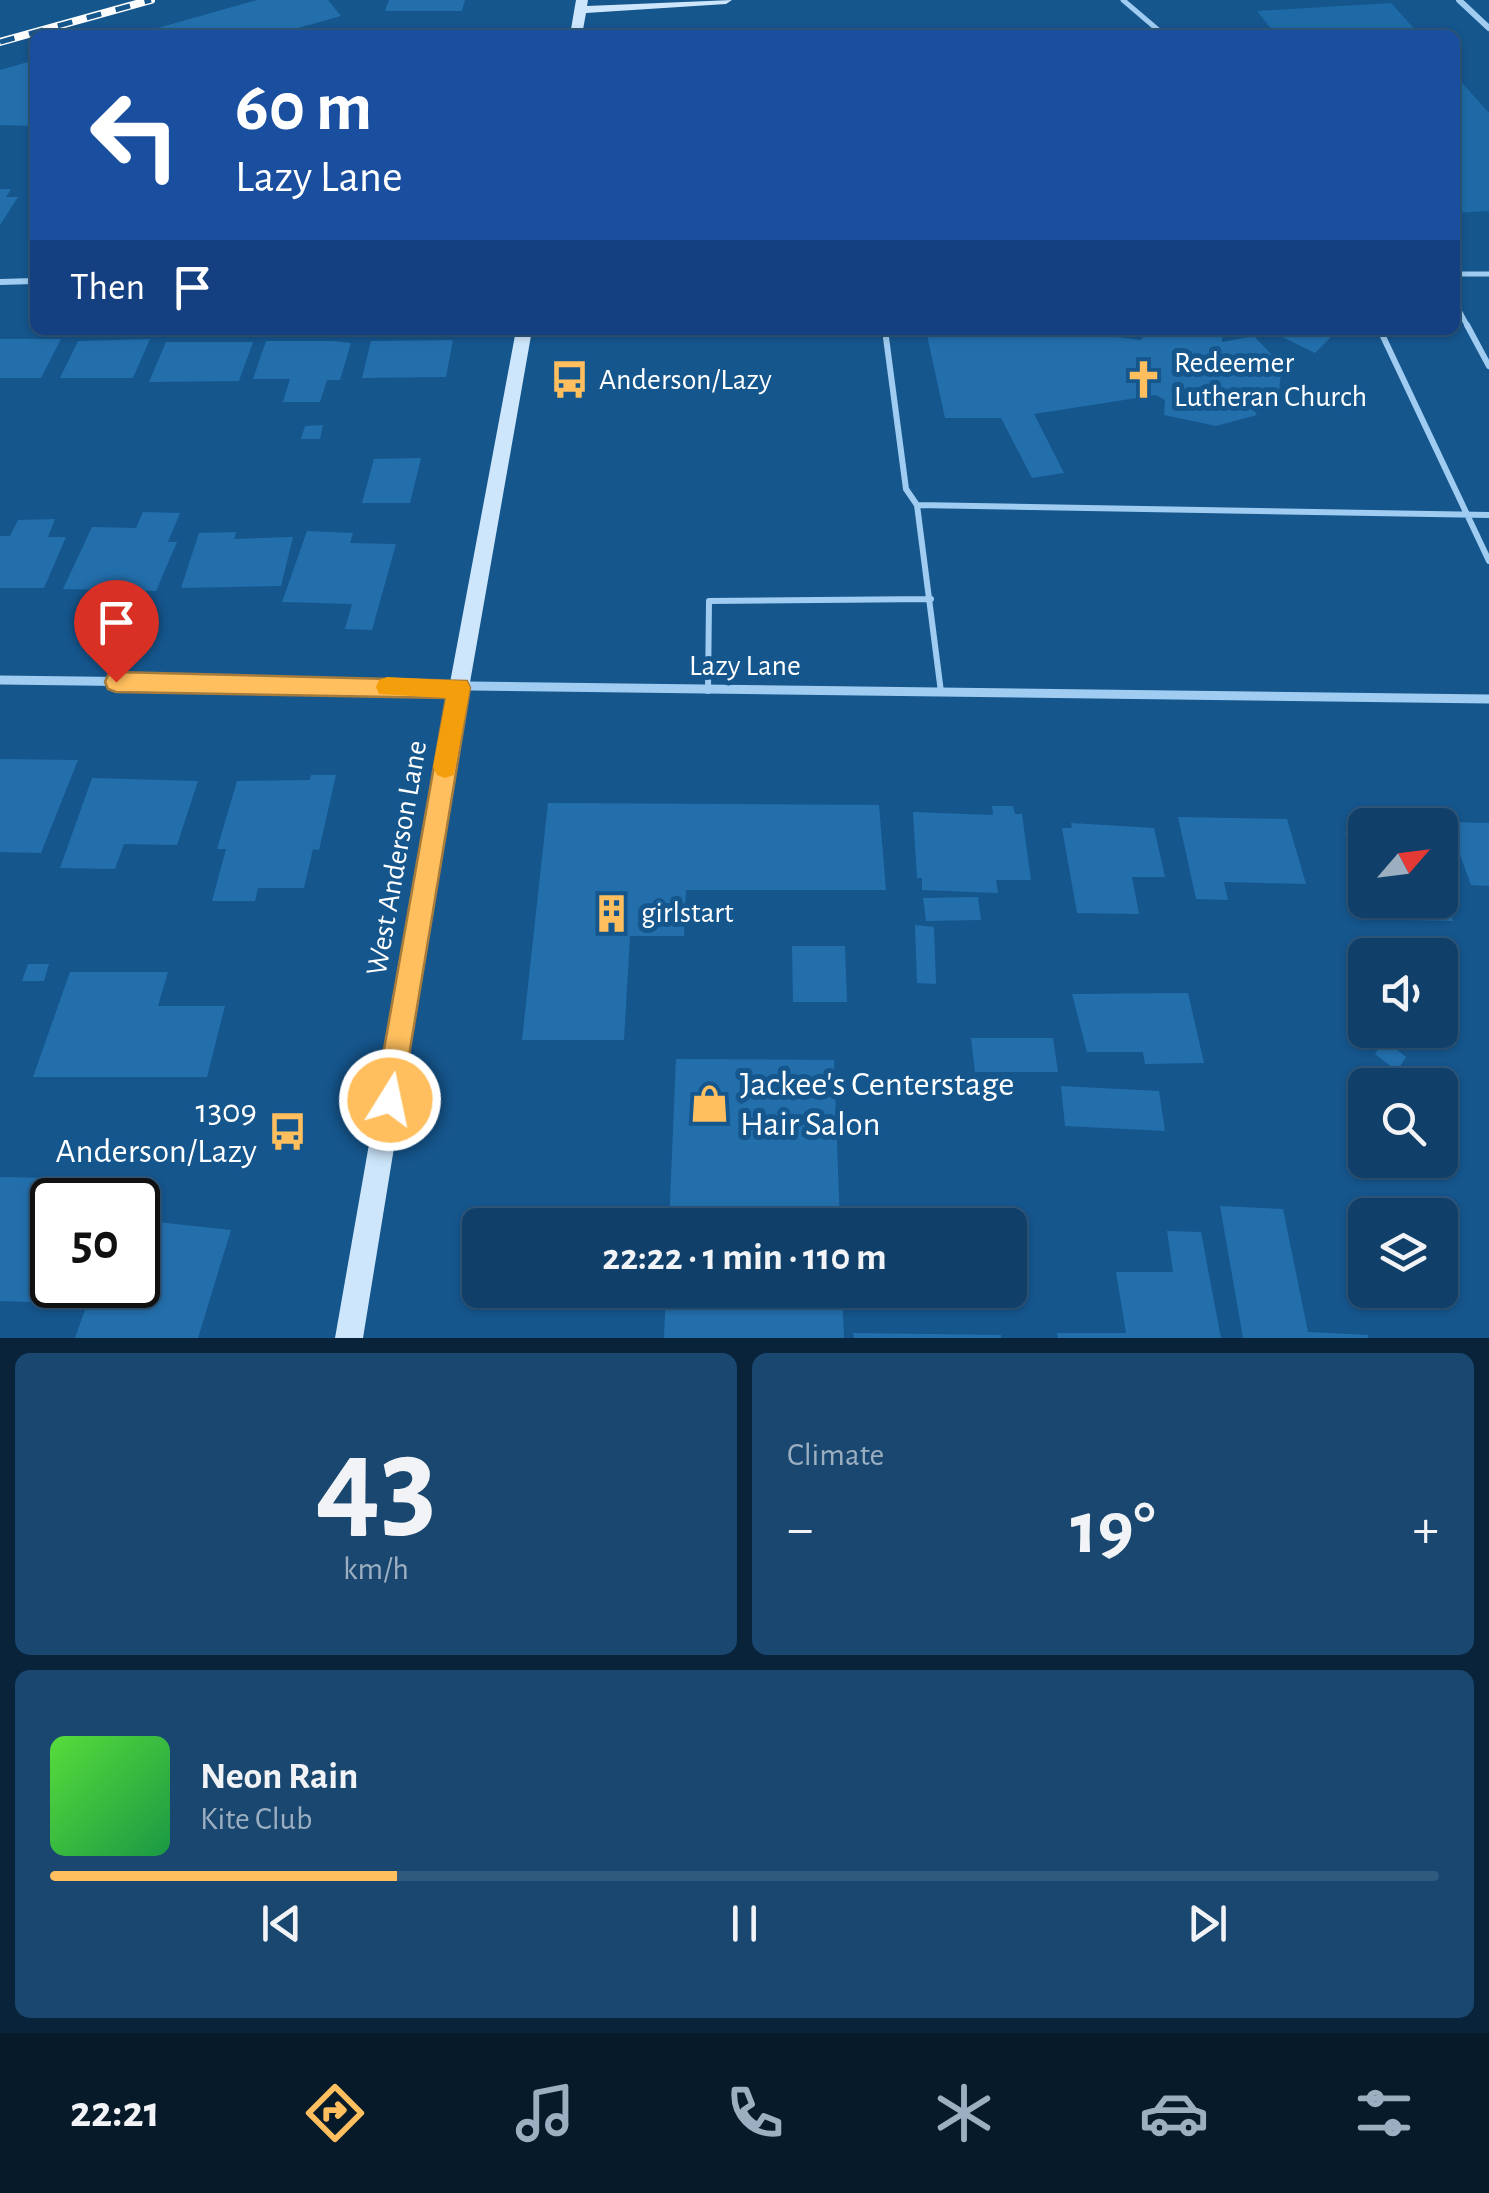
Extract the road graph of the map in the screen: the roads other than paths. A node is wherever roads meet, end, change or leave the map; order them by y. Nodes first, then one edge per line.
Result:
1 (726, 0) edge
2 (1123, 0) edge
3 (1460, 0) edge
4 (581, 5) edge
5 (1489, 28) edge
6 (577, 30) edge
7 (1158, 30) edge
8 (1460, 274) edge
9 (1489, 274) edge
10 (30, 281) edge
11 (0, 282) edge
12 (1460, 312) edge
13 (523, 335) edge
14 (887, 335) edge
15 (1382, 335) edge
16 (1489, 366) edge
17 (918, 505) junction
18 (1468, 515) junction
19 (1489, 515) edge
20 (1489, 561) edge
21 (931, 599) junction
22 (0, 680) edge
23 (459, 688) junction
24 (708, 690) junction
25 (941, 692) junction
26 (1489, 700) edge
27 (350, 1338) edge

1 - 4 main road
2 - 7 lane
3 - 5 street
4 - 6 main road
8 - 9 lane
10 - 11 street
12 - 16 lane
13 - 23 main road, West Anderson Lane
14 - 17 lane
15 - 18 lane
17 - 18 lane
17 - 21 lane
18 - 19 lane
18 - 20 lane
21 - 24 lane
21 - 25 lane
22 - 23 street, Lazy Lane
23 - 24 street, Lazy Lane
23 - 27 main road, West Anderson Lane
24 - 25 street, Lazy Lane
25 - 26 street, Lazy Lane

